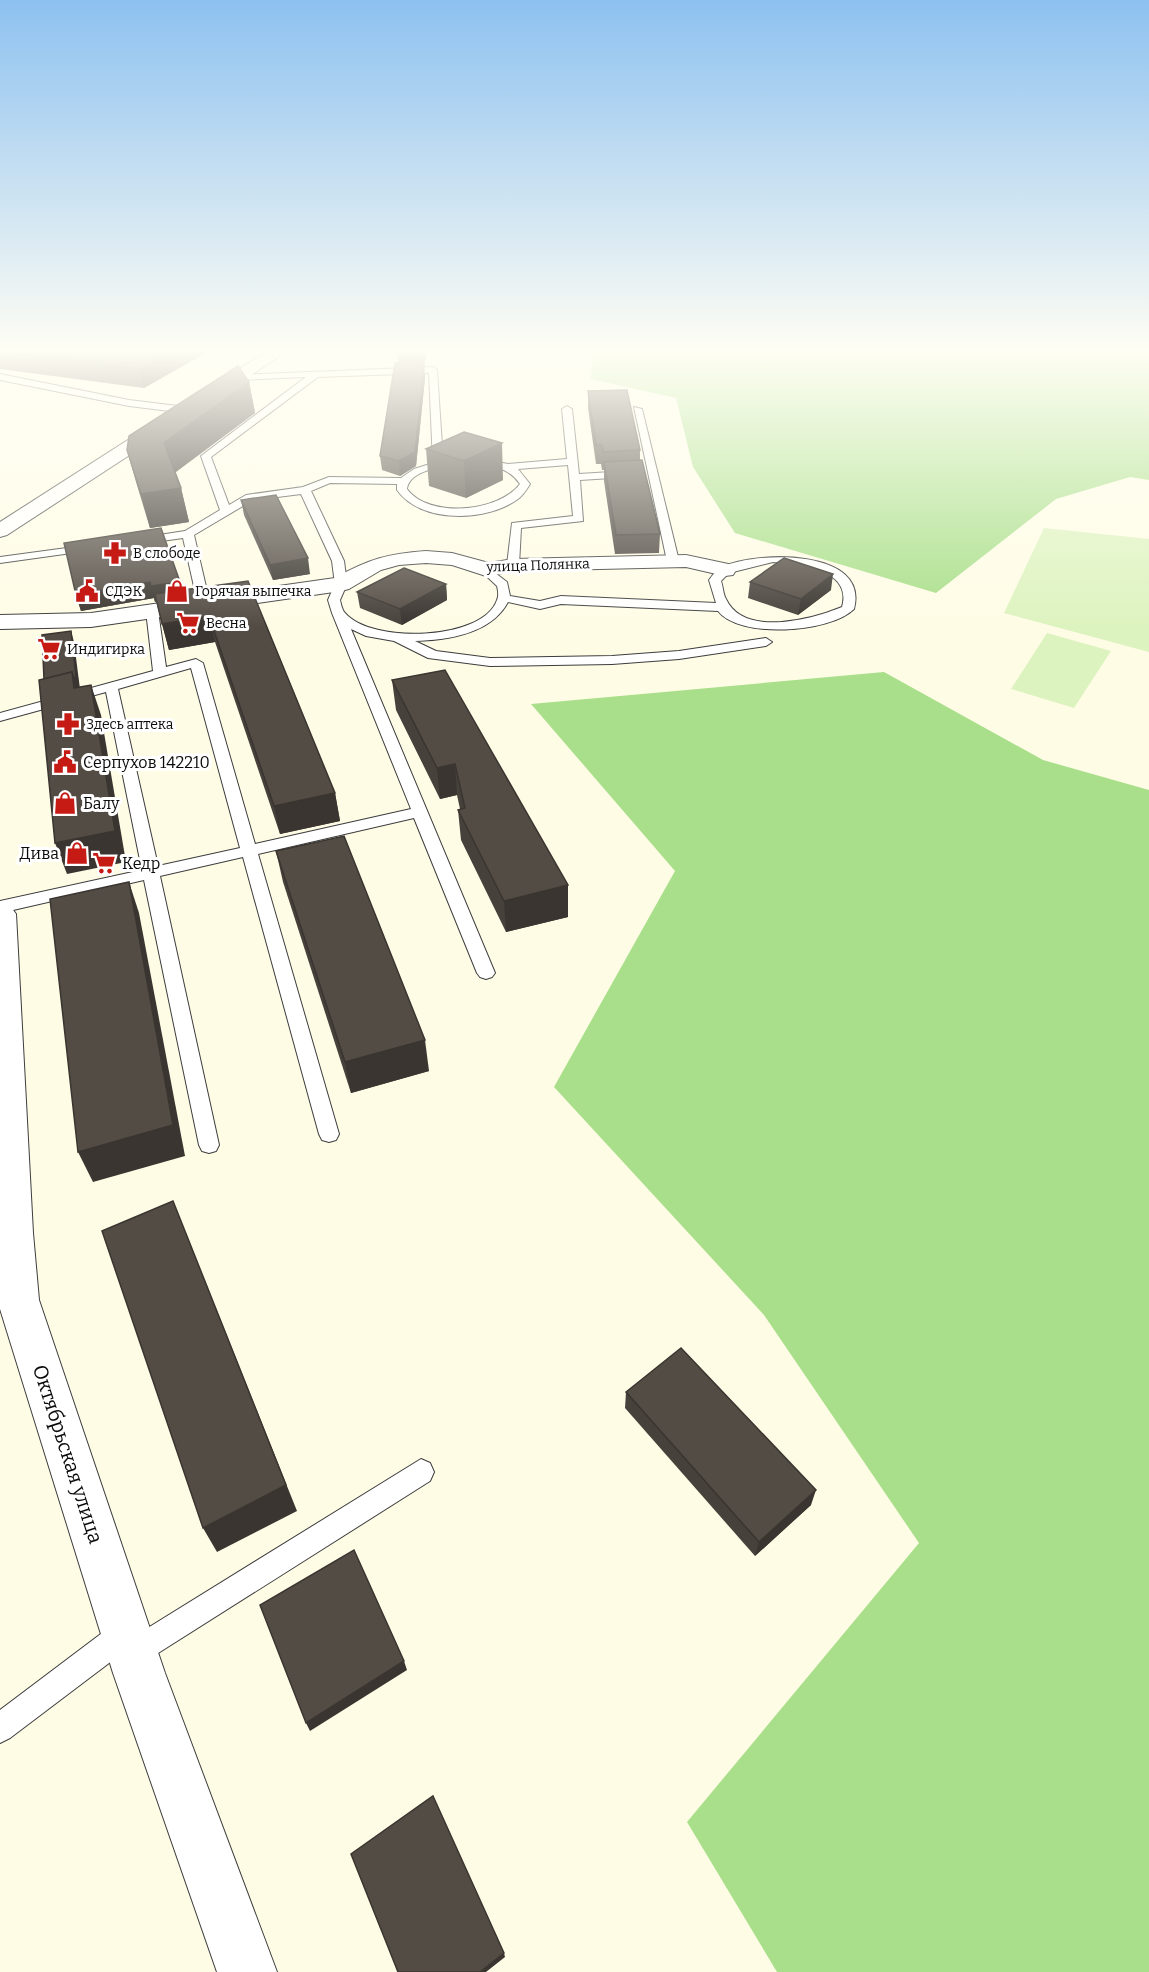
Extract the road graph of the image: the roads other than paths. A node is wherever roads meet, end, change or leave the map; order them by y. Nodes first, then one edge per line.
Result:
1 (135, 443) edge
2 (223, 443) edge
3 (437, 443) edge
4 (571, 443) edge
5 (645, 443) edge
6 (573, 462) junction
7 (438, 464) junction
8 (506, 467) junction
9 (652, 473) junction
10 (574, 477) junction
11 (405, 481) junction
12 (305, 490) junction
13 (226, 511) junction
14 (2, 528) edge
15 (188, 534) junction
16 (130, 542) edge
17 (106, 546) edge
18 (0, 560) edge
19 (673, 561) junction
20 (513, 565) junction
21 (486, 570) junction
22 (725, 570) junction
23 (341, 584) junction
24 (504, 598) junction
25 (204, 604) junction
26 (722, 607) junction
27 (152, 611) junction
28 (338, 613) junction
29 (0, 622) edge
30 (399, 638) junction
31 (160, 672) junction
32 (111, 686) junction
33 (0, 717) edge
34 (419, 812) junction
35 (249, 851) junction
36 (151, 873) junction
37 (0, 907) edge
38 (0, 914) edge
39 (486, 974) dead end
40 (329, 1134) dead end
41 (209, 1145) dead end
42 (5, 1181) edge
43 (8, 1271) edge
44 (421, 1472) dead end
45 (129, 1643) junction
46 (0, 1728) edge
47 (247, 1972) edge

1 - 14 street
2 - 13 lane
3 - 7 lane
4 - 6 lane
5 - 9 lane
6 - 8 lane
6 - 10 lane
7 - 8 lane
7 - 11 lane
8 - 11 lane
9 - 10 lane
9 - 19 lane
10 - 20 lane
11 - 12 lane
12 - 13 lane
12 - 23 lane
13 - 15 lane
15 - 16 lane
15 - 25 lane
17 - 18 lane
19 - 20 street, улица Полянка
19 - 22 street, улица Полянка
20 - 21 street, улица Полянка
21 - 23 street, улица Полянка
21 - 24 lane
22 - 26 lane
22 - 26 lane
23 - 25 street, улица Полянка
23 - 28 lane
24 - 26 lane
24 - 30 lane
25 - 27 street, улица Полянка
26 - 30 lane
27 - 29 street, улица Полянка
27 - 31 lane
28 - 30 lane
28 - 34 lane
31 - 32 lane
31 - 35 lane
32 - 33 lane
32 - 36 lane
34 - 35 lane
34 - 39 lane
35 - 36 lane
35 - 40 lane
36 - 37 lane
36 - 41 lane
38 - 42 street, Октябрьская улица
42 - 43 street, Октябрьская улица
43 - 45 street, Октябрьская улица
44 - 45 lane
45 - 46 lane
45 - 47 street, Октябрьская улица

